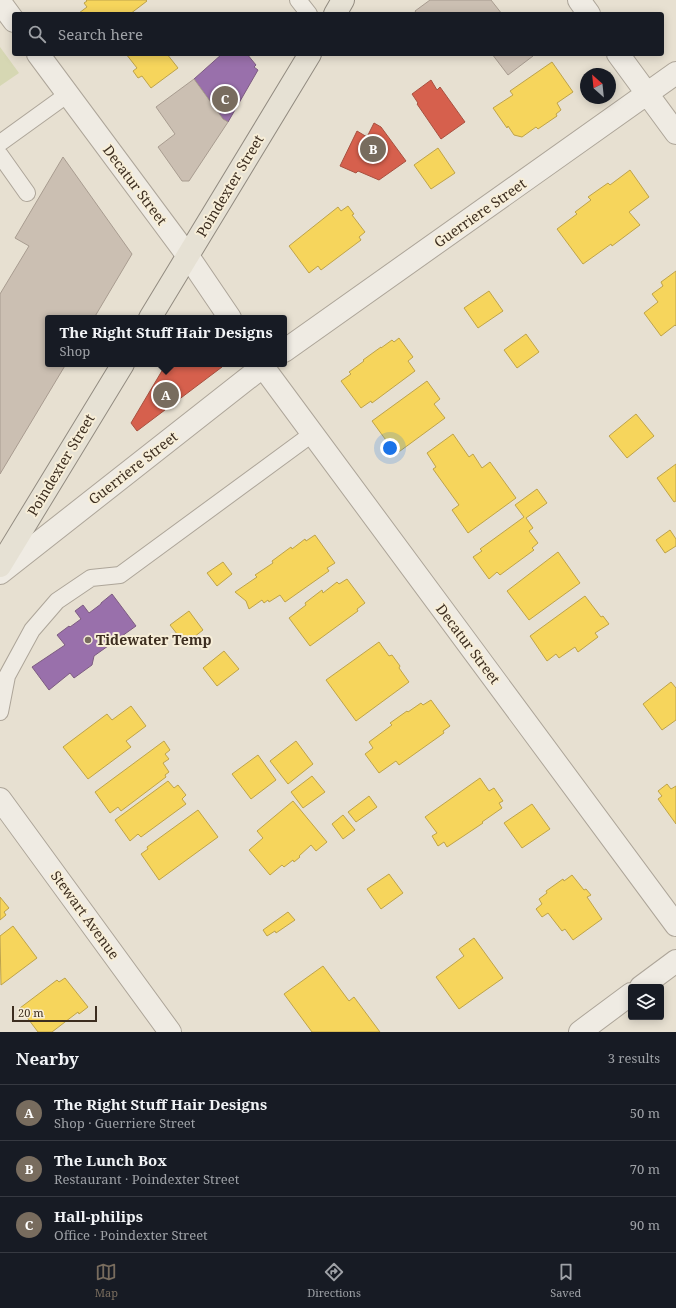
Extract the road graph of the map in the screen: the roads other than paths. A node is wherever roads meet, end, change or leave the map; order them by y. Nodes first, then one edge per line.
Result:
1 (298, 0) edge
2 (343, 0) edge
3 (579, 0) edge
4 (0, 2) edge
5 (307, 12) edge
6 (336, 12) edge
7 (588, 12) edge
8 (12, 18) edge
9 (40, 56) edge
10 (309, 56) edge
11 (620, 56) edge
12 (676, 73) edge
13 (68, 94) junction
14 (648, 94) junction
15 (676, 133) edge
16 (0, 143) edge
17 (0, 155) edge
18 (27, 193) dead end
19 (188, 256) junction
20 (152, 315) edge
21 (228, 315) edge
22 (287, 349) edge
23 (120, 367) edge
24 (260, 367) edge
25 (264, 367) edge
26 (312, 434) junction
27 (0, 566) edge
28 (0, 573) edge
29 (0, 712) edge
30 (0, 799) edge
31 (676, 925) edge
32 (676, 961) edge
33 (645, 984) edge
34 (628, 996) edge
35 (170, 1032) edge
36 (580, 1032) edge

1 - 5 lane
2 - 6 main road
3 - 7 street
4 - 8 street
9 - 13 street, Decatur Street
10 - 19 main road, Poindexter Street
11 - 14 street
12 - 14 street, Guerriere Street
13 - 16 lane
13 - 19 street, Decatur Street
14 - 15 street
14 - 22 street, Guerriere Street
17 - 18 lane
19 - 20 main road, Poindexter Street
19 - 21 street, Decatur Street
23 - 27 main road, Poindexter Street
24 - 28 street, Guerriere Street
25 - 26 street, Decatur Street
26 - 29 lane
26 - 31 street, Decatur Street
30 - 35 street, Stewart Avenue
32 - 33 street
34 - 36 street

